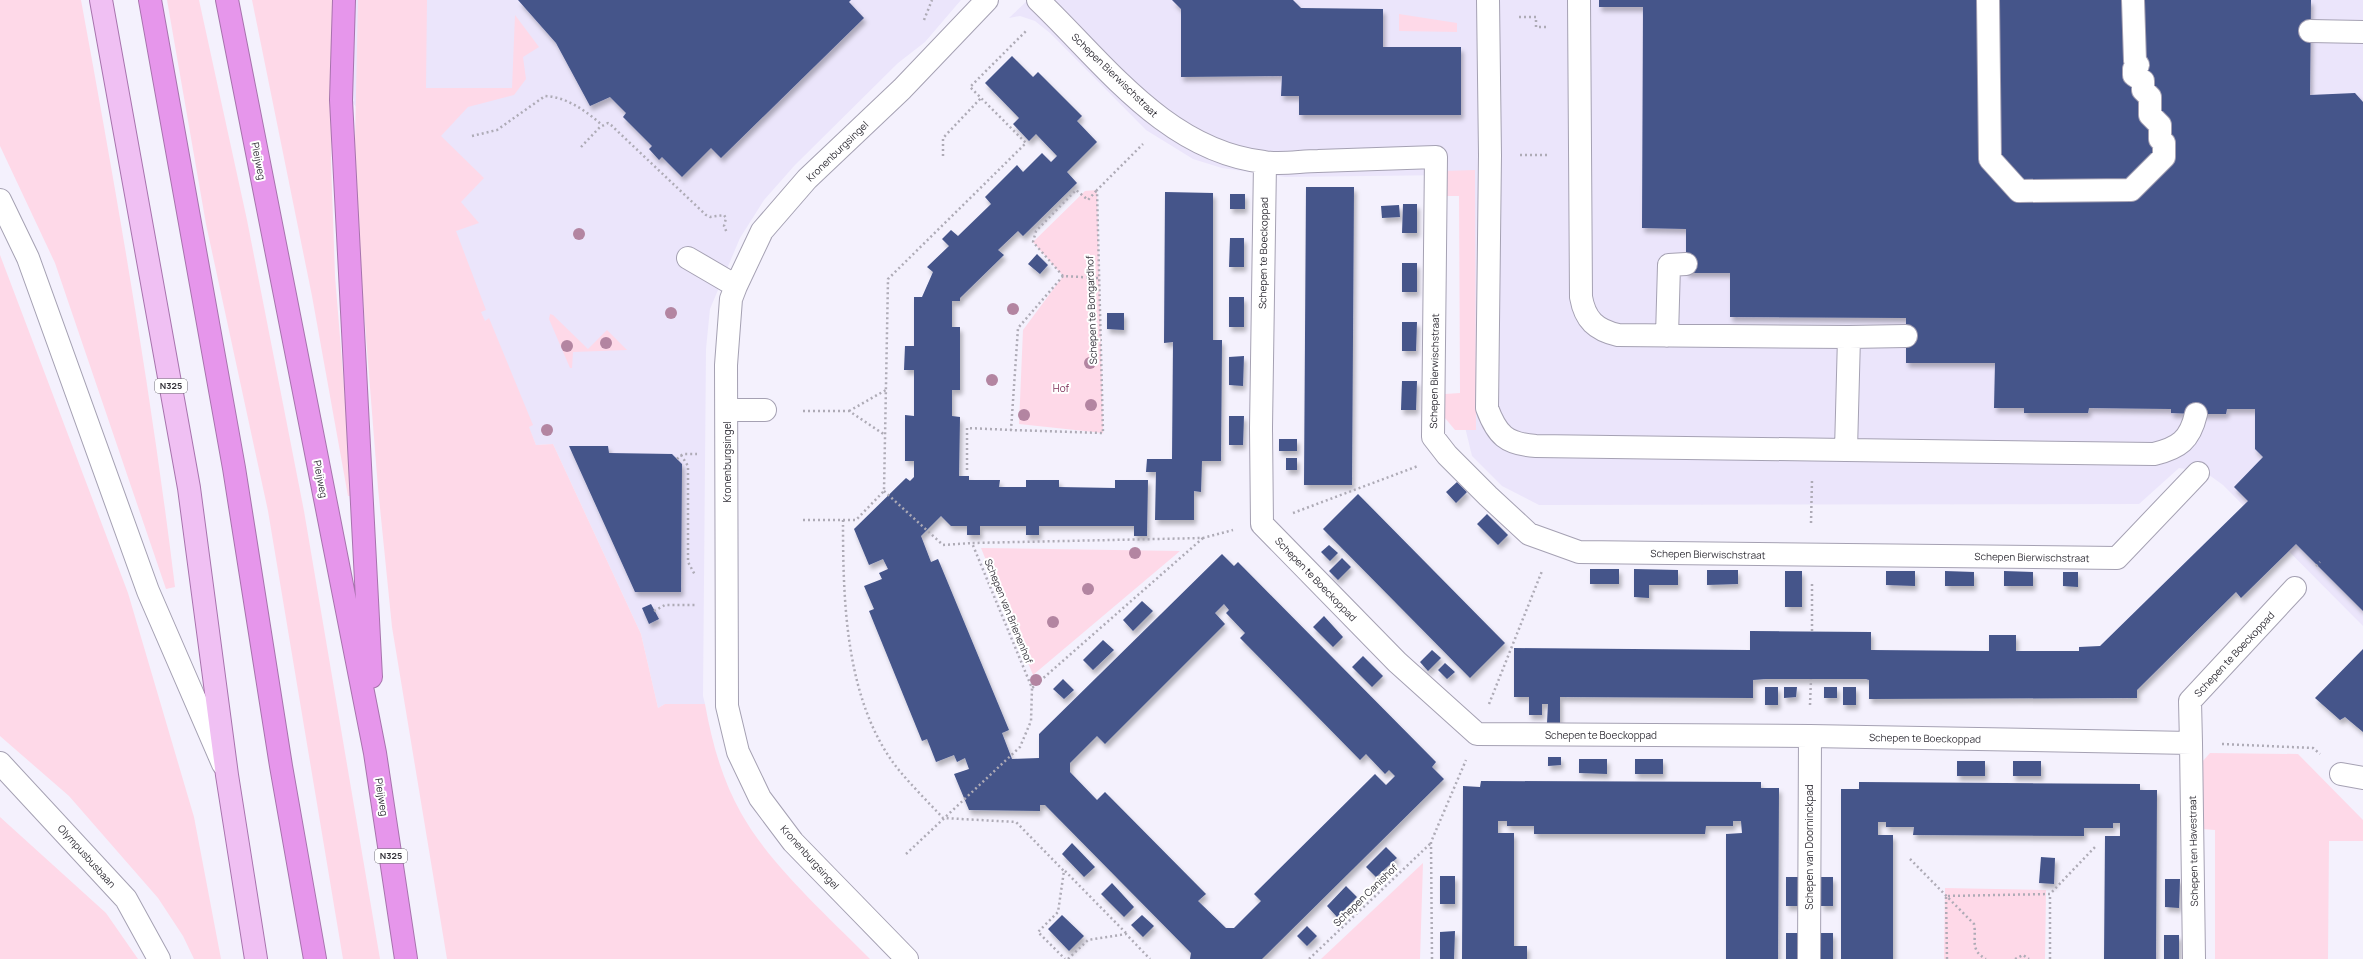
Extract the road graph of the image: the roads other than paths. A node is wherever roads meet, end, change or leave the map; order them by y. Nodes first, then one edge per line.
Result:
1 (101, 0) edge
2 (150, 0) edge
3 (227, 0) edge
4 (344, 0) edge
5 (987, 0) edge
6 (1580, 0) edge
7 (1988, 0) edge
8 (2133, 0) edge
9 (1043, 5) edge
10 (1488, 9) edge
11 (2310, 31) dead end
12 (2363, 32) edge
13 (1265, 163) junction
14 (0, 200) edge
15 (688, 258) dead end
16 (1678, 264) dead end
17 (736, 286) junction
18 (1667, 336) junction
19 (1906, 336) dead end
20 (1849, 337) junction
21 (727, 410) junction
22 (765, 410) dead end
23 (2196, 414) dead end
24 (1846, 450) junction
25 (2198, 473) dead end
26 (2295, 588) dead end
27 (1810, 736) junction
28 (2191, 743) junction
29 (375, 753) junction
30 (0, 763) edge
31 (227, 774) junction
32 (2341, 774) road end
33 (2363, 778) edge
34 (159, 959) edge
35 (256, 959) edge
36 (315, 959) edge
37 (406, 959) edge
38 (907, 959) edge
39 (1809, 959) edge
40 (2194, 959) edge

1 - 31 main road, N325
2 - 36 highway
3 - 29 highway, Pleijweg / N325
4 - 29 highway, N325
5 - 17 street, Kronenburgsingel
6 - 18 street
7 - 8 street
9 - 13 street, Schepen Bierwischstraat
10 - 24 street
11 - 12 street
13 - 25 street, Schepen Bierwischstraat
13 - 27 street, Schepen te Boeckoppad
14 - 31 street, N325
15 - 17 street
16 - 18 street
17 - 21 street, Kronenburgsingel
18 - 20 street
19 - 20 street
20 - 24 street
21 - 22 street
21 - 38 street, Kronenburgsingel
23 - 24 street
26 - 28 street, Schepen te Boeckoppad
27 - 28 street, Schepen te Boeckoppad
27 - 39 street, Schepen van Doorninckpad
28 - 40 street, Schepen ten Havestraat
29 - 37 highway, Pleijweg / N325
30 - 34 street, Olympusbusbaan
31 - 35 main road, N325
32 - 33 street

